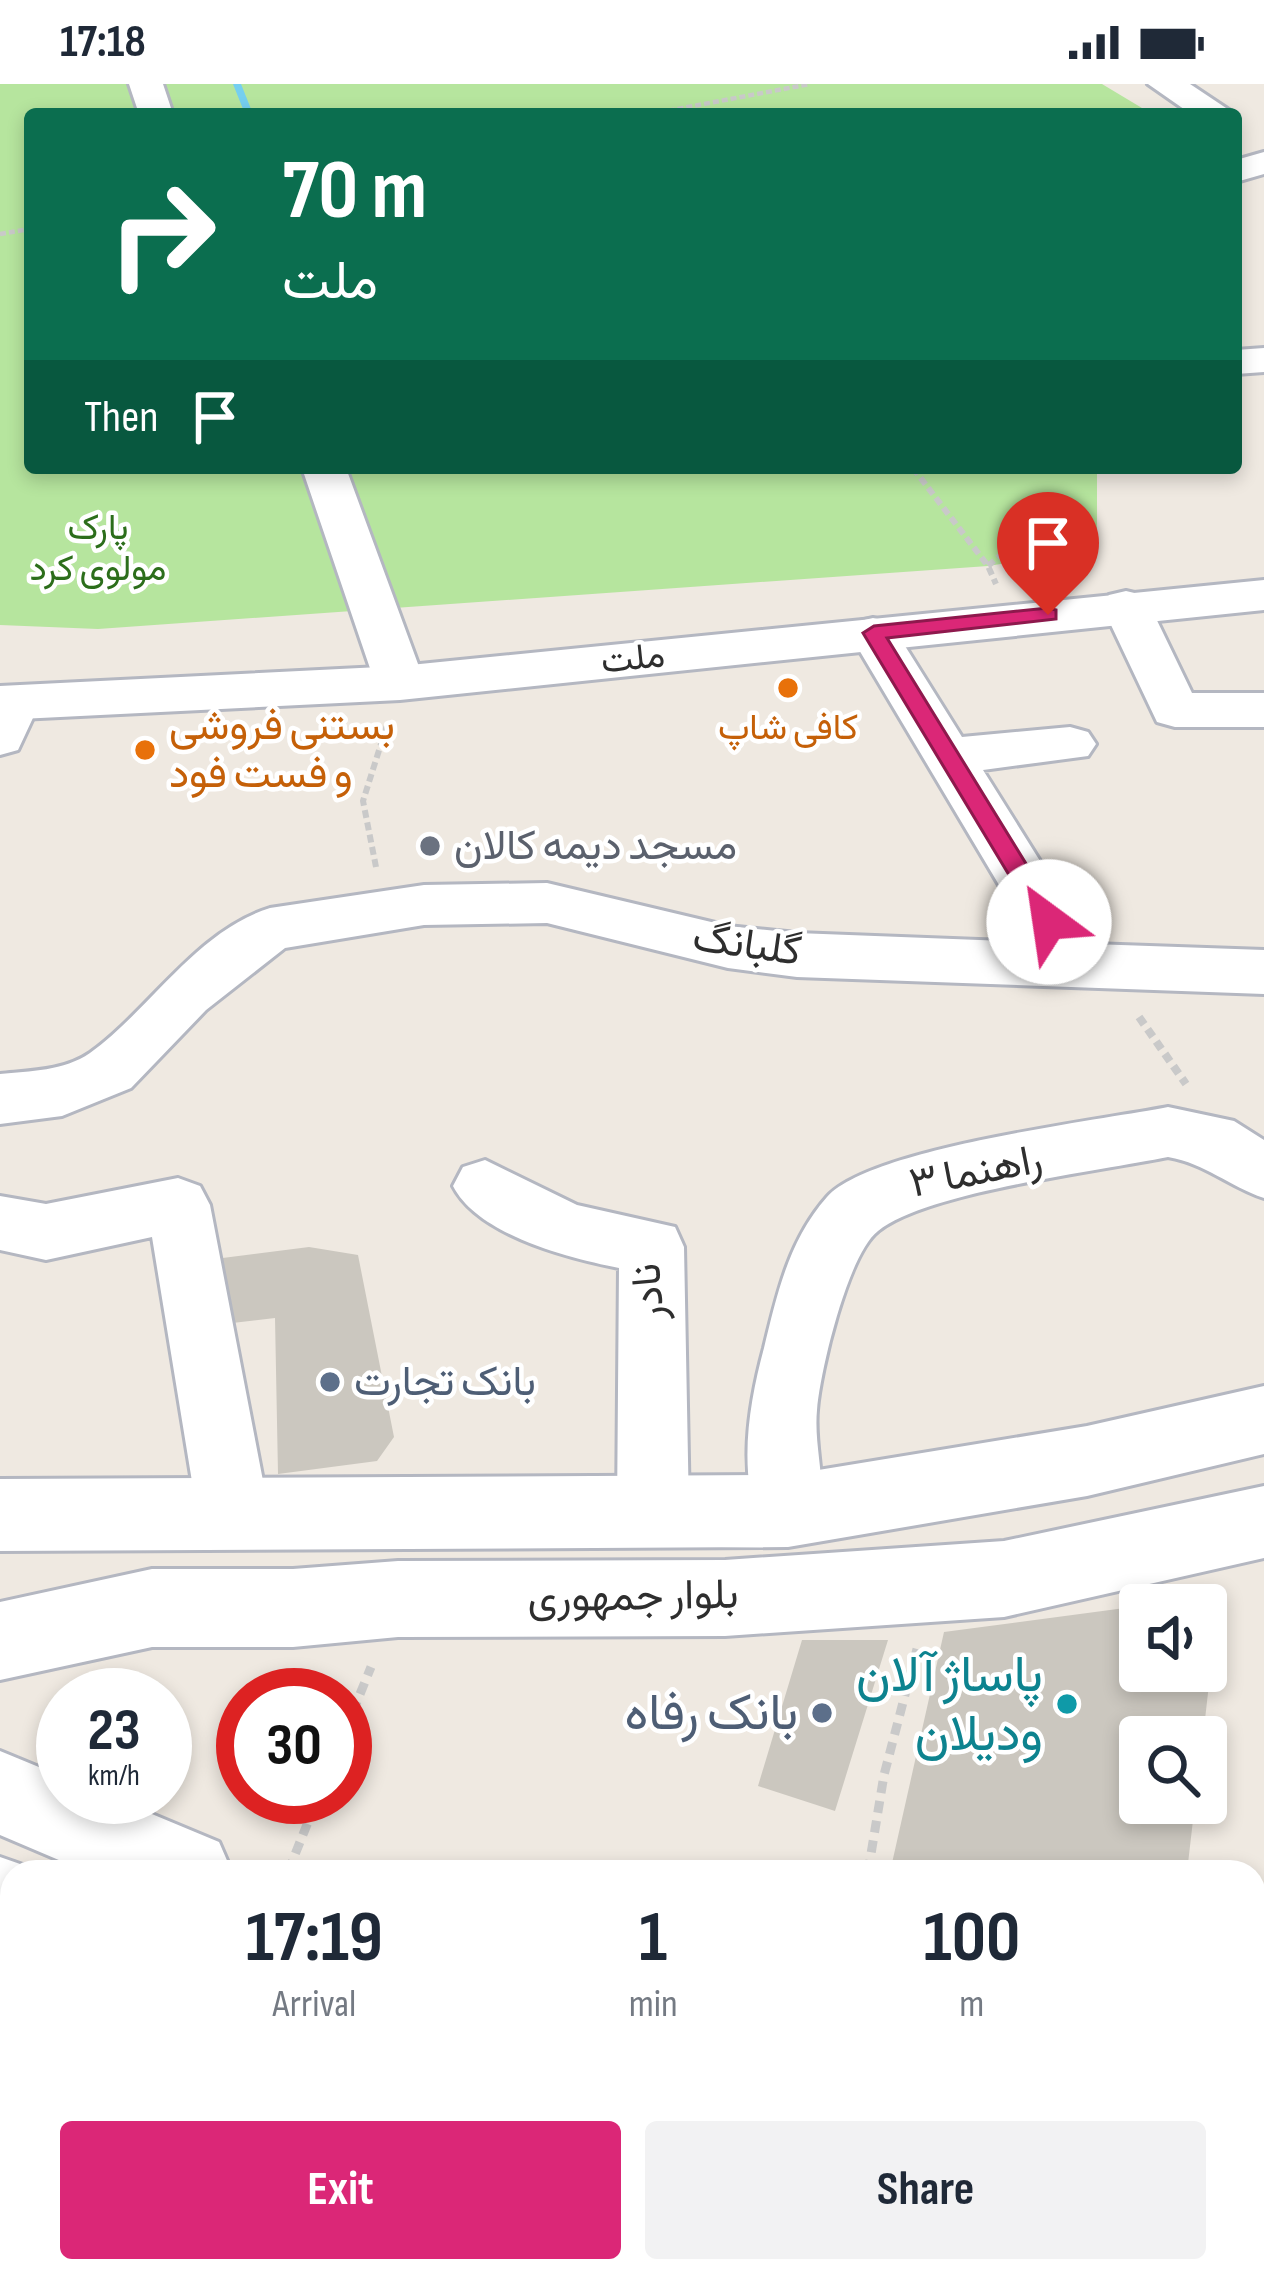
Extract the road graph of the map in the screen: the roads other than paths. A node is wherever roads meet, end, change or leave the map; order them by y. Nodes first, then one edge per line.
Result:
1 (1166, 84) edge
2 (1207, 108) edge
3 (326, 474) edge
4 (1264, 595) edge
5 (1126, 607) junction
6 (874, 633) junction
7 (400, 683) junction
8 (1264, 710) edge
9 (4, 715) edge
10 (1070, 744) dead end
11 (949, 756) junction
12 (1074, 962) junction
13 (1264, 972) edge
14 (0, 1099) edge
15 (1238, 1156) edge
16 (485, 1186) dead end
17 (0, 1223) edge
18 (1264, 1420) edge
19 (788, 1511) junction
20 (233, 1512) junction
21 (653, 1512) junction
22 (0, 1515) edge
23 (1264, 1522) edge
24 (0, 1641) edge
25 (2, 1793) edge
26 (161, 1860) edge

1 - 2 main road
3 - 7 street
4 - 5 main road, ملت
5 - 6 main road, ملت
5 - 8 street
6 - 7 main road, ملت
6 - 11 street
7 - 9 main road, ملت
10 - 11 street
11 - 12 street
12 - 13 street, گلبانگ
12 - 14 street, گلبانگ
15 - 19 street, راهنما ۳
16 - 21 street, نادر
17 - 20 street
18 - 19 main road, بلوار جمهوری
19 - 21 main road, بلوار جمهوری
20 - 21 main road, بلوار جمهوری
20 - 22 main road, بلوار جمهوری
23 - 24 main road, بلوار جمهوری
25 - 26 main road

